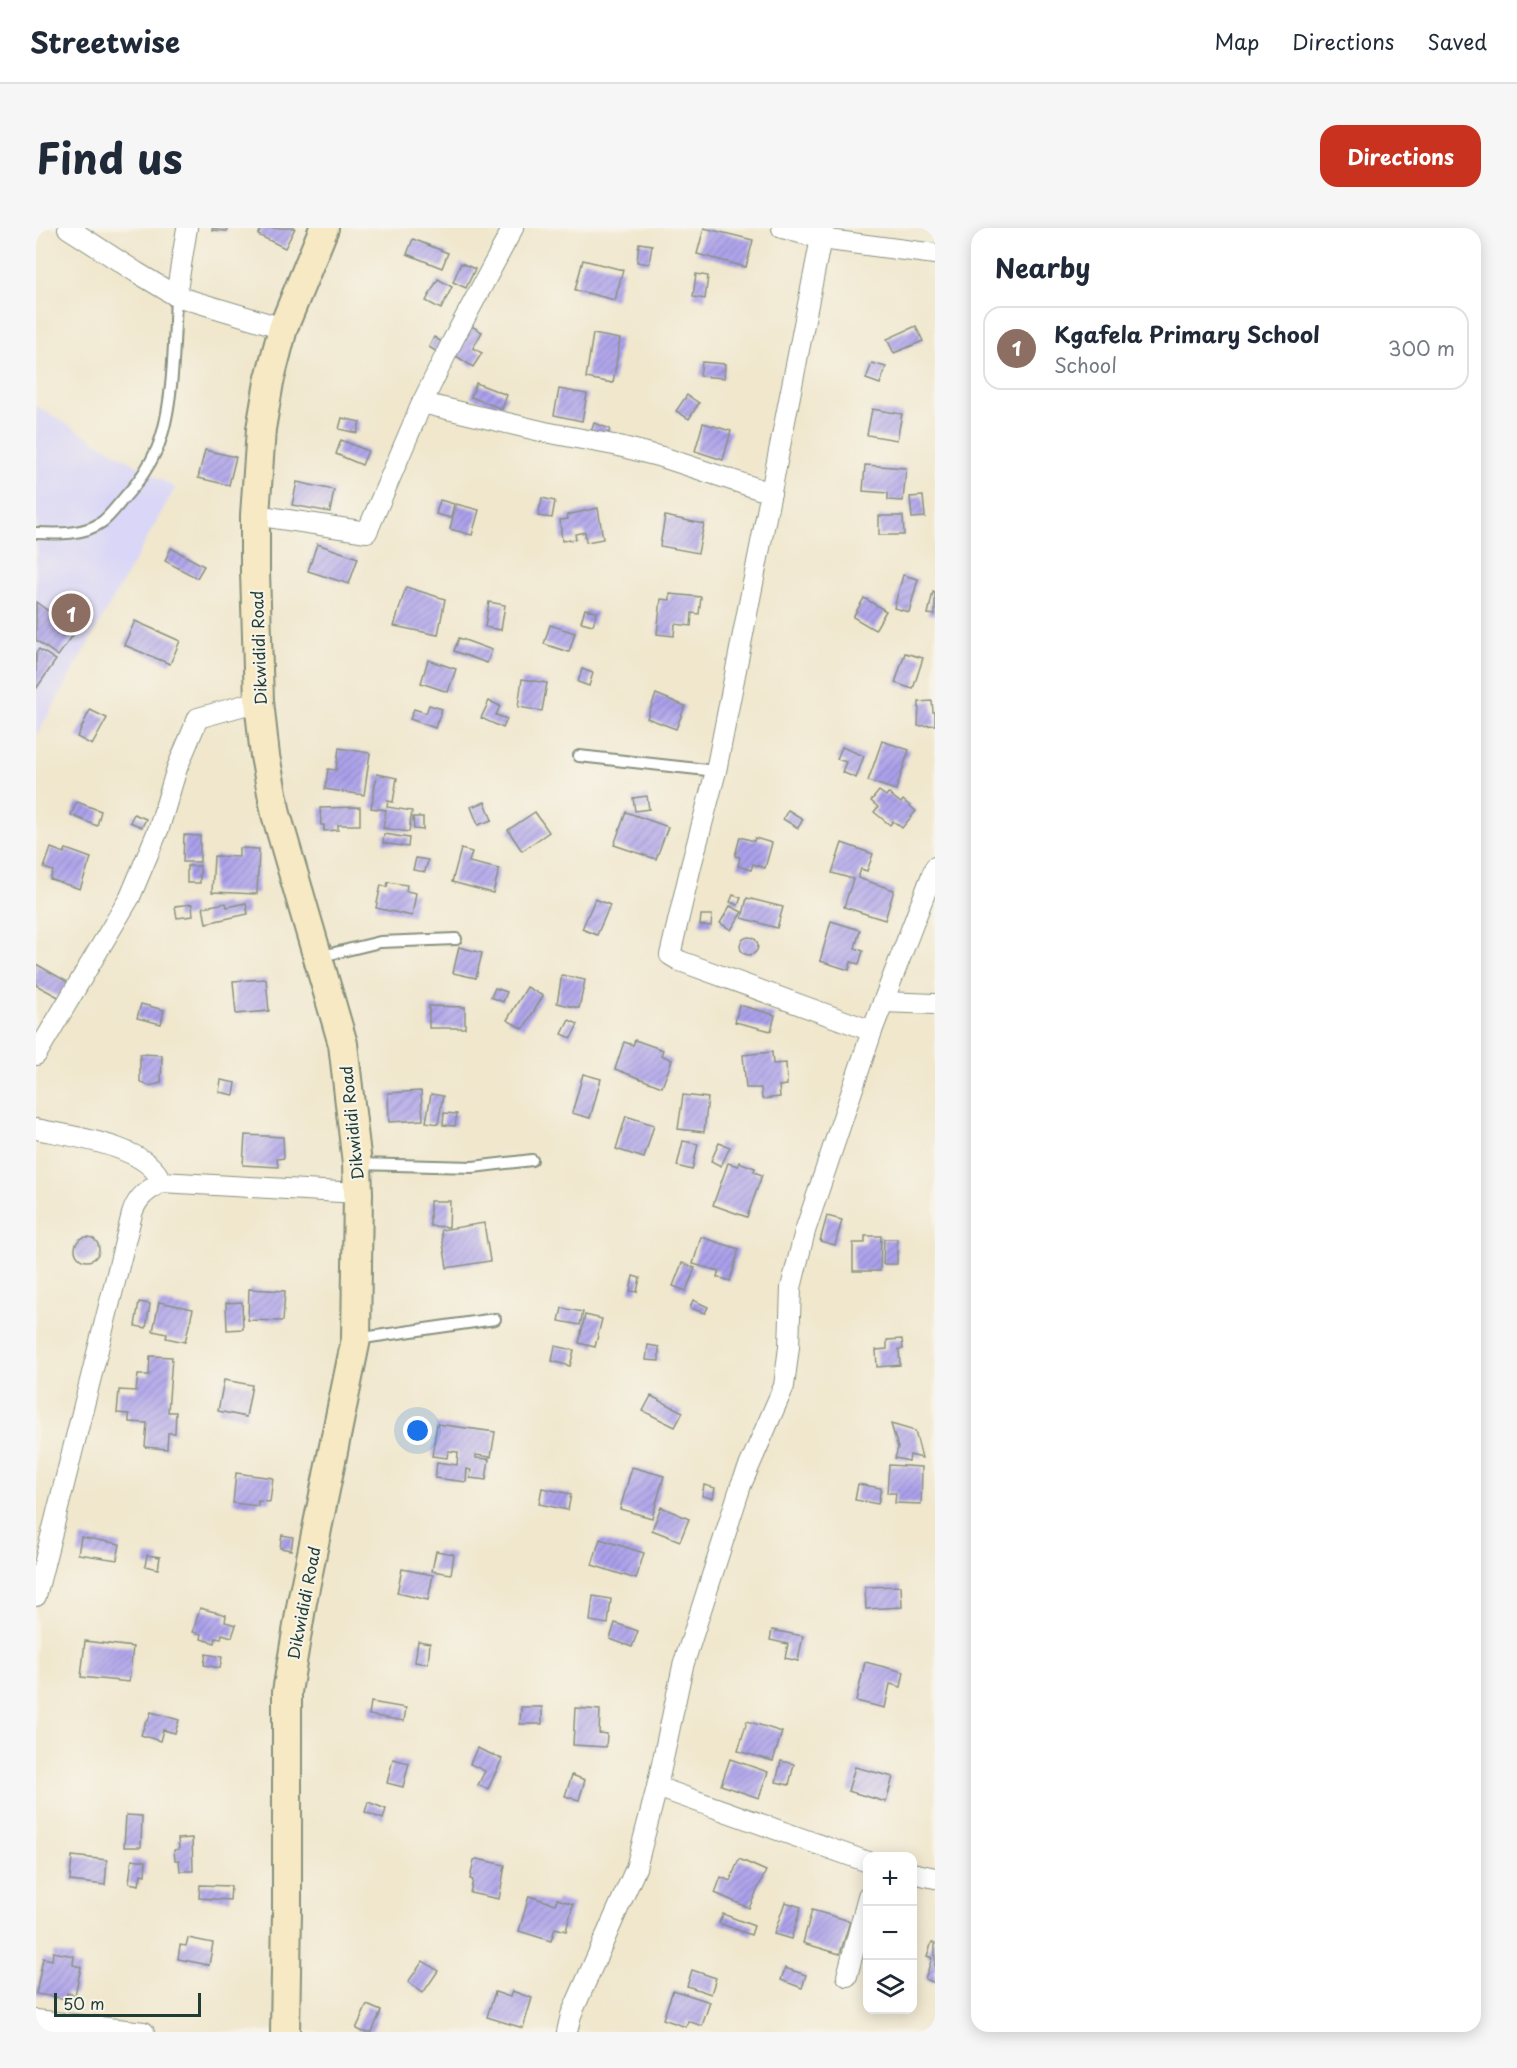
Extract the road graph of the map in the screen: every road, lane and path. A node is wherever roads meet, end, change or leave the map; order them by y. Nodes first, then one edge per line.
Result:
1 (68, 228) edge
2 (187, 228) edge
3 (324, 228) edge
4 (513, 228) edge
5 (782, 228) edge
6 (822, 234) edge
7 (935, 254) edge
8 (176, 296) junction
9 (283, 328) junction
10 (422, 403) junction
11 (771, 493) junction
12 (255, 515) junction
13 (36, 533) edge
14 (259, 701) junction
15 (579, 756) dead end
16 (716, 771) junction
17 (935, 867) edge
18 (456, 939) dead end
19 (318, 957) junction
20 (883, 1002) junction
21 (935, 1004) edge
22 (872, 1031) junction
23 (36, 1055) edge
24 (36, 1129) edge
25 (532, 1160) dead end
26 (357, 1164) junction
27 (161, 1182) junction
28 (358, 1193) junction
29 (495, 1319) dead end
30 (356, 1339) junction
31 (36, 1596) edge
32 (657, 1787) junction
33 (863, 1861) edge
34 (917, 1874) edge
35 (935, 1878) edge
36 (864, 1906) edge
37 (847, 1976) dead end
38 (36, 2020) edge
39 (144, 2032) edge
40 (285, 2032) edge
41 (567, 2032) edge

1 - 8 street
2 - 8 street
3 - 9 street, Dikwididi Road
4 - 10 street
5 - 6 street
6 - 7 street
6 - 11 street
8 - 9 street
8 - 13 lane
9 - 12 street, Dikwididi Road
10 - 11 street
10 - 12 street
11 - 16 street
12 - 14 street, Dikwididi Road
14 - 19 street, Dikwididi Road
14 - 23 street
15 - 16 lane
16 - 22 street
17 - 20 street
18 - 19 lane
19 - 26 street, Dikwididi Road
20 - 21 street
20 - 22 street
22 - 32 street
24 - 27 street
25 - 26 lane
26 - 28 street, Dikwididi Road
27 - 28 street
27 - 31 street
28 - 30 street, Dikwididi Road
29 - 30 lane
30 - 40 street, Dikwididi Road
32 - 33 street
32 - 41 street
34 - 35 street
36 - 37 street
38 - 39 street

